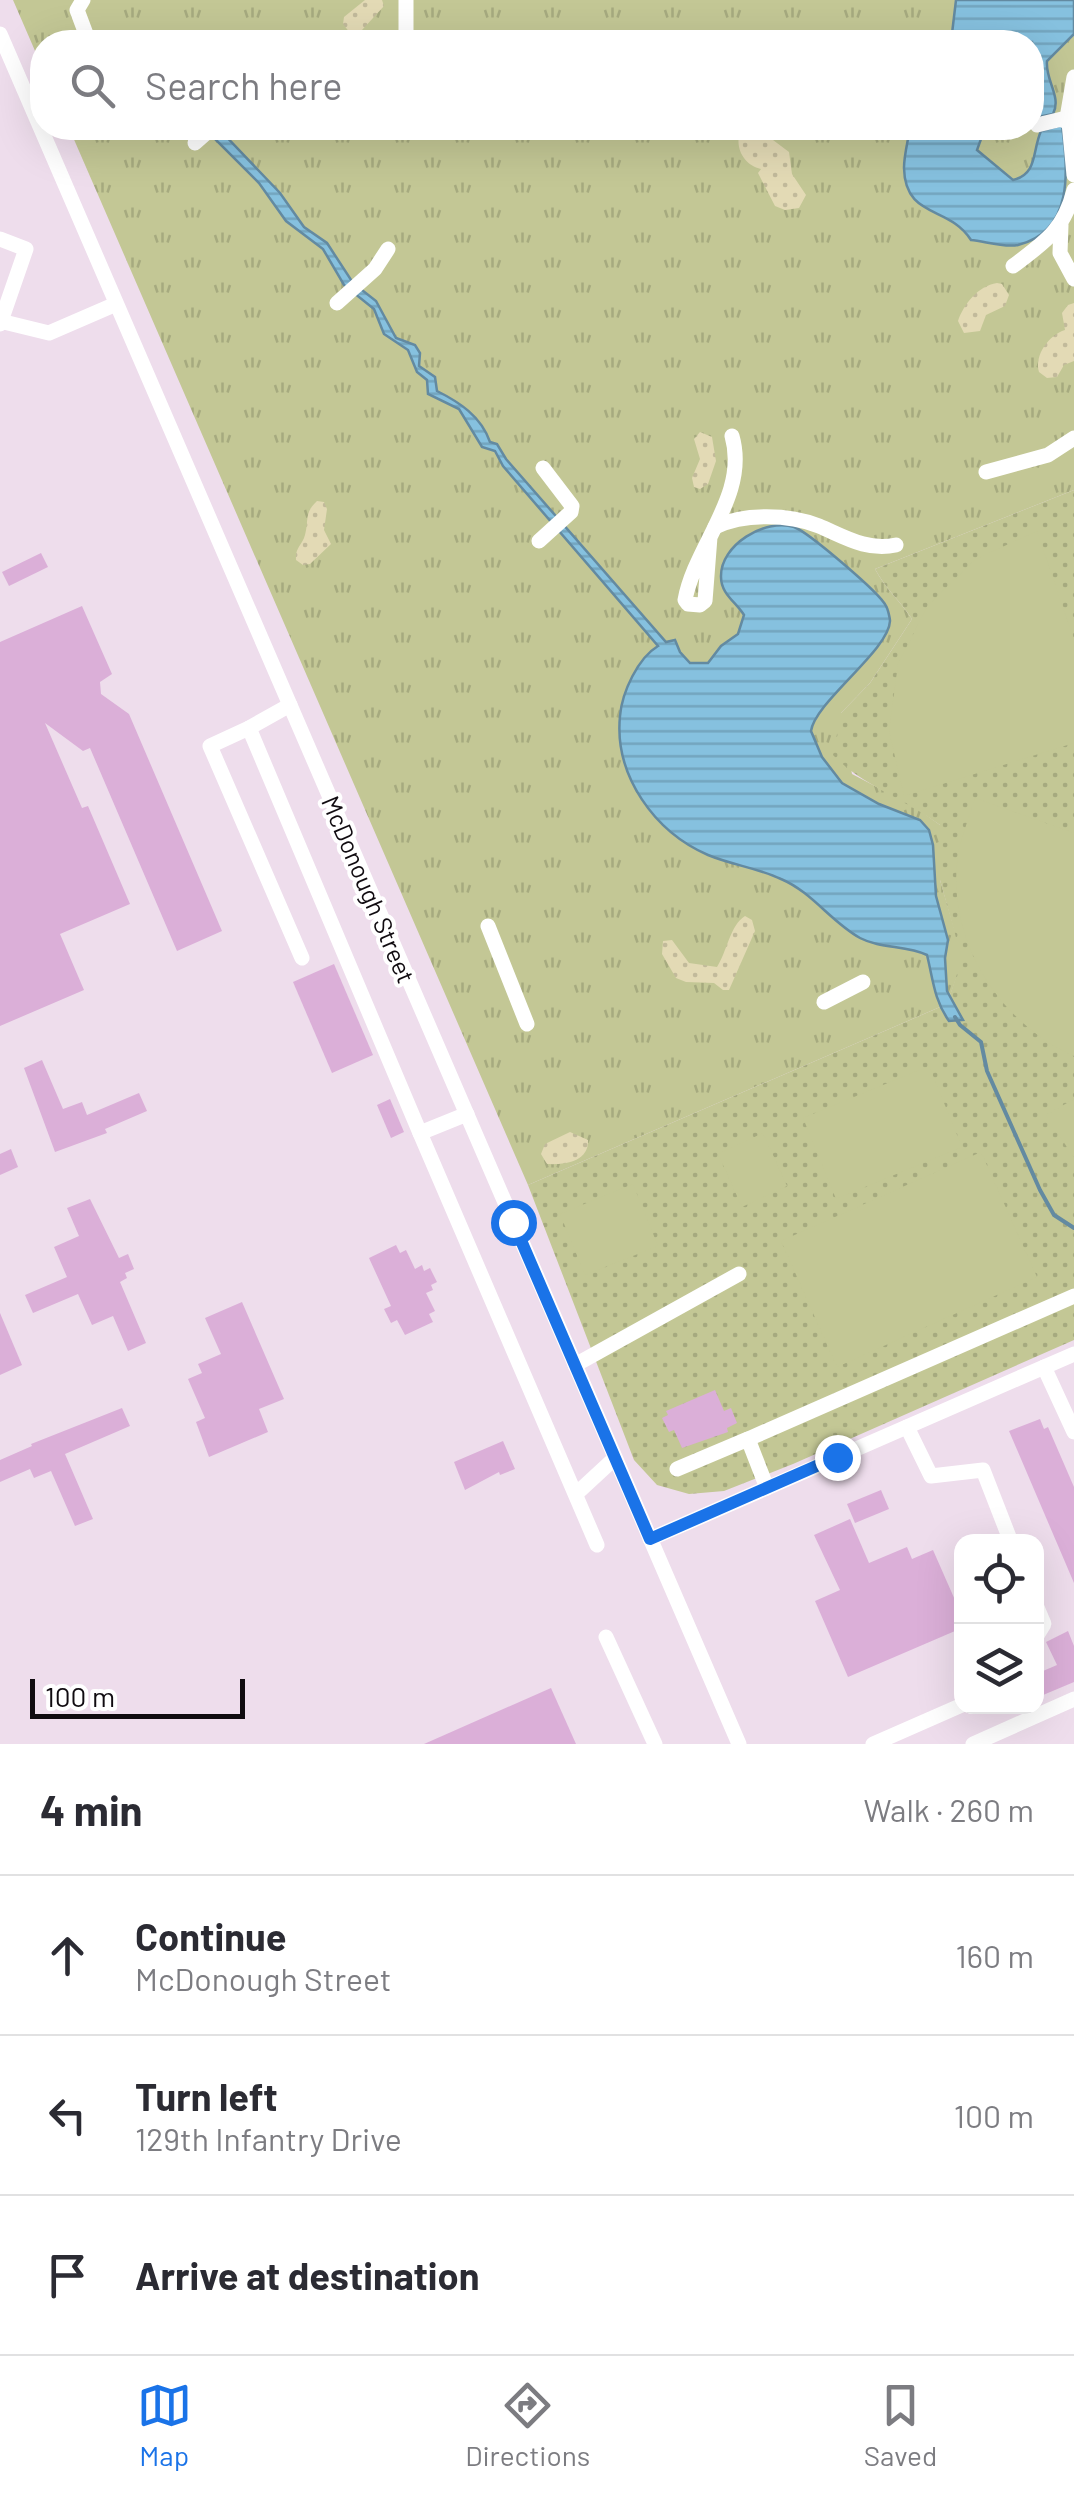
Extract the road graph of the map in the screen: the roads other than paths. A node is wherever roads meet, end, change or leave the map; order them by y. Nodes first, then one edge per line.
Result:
1 (83, 0) edge
2 (406, 0) edge
3 (84, 30) edge
4 (406, 30) edge
5 (0, 34) edge
6 (1074, 77) edge
7 (30, 104) edge
8 (1068, 123) junction
9 (1044, 124) edge
10 (46, 140) edge
11 (1074, 175) edge
12 (1074, 190) edge
13 (1061, 225) junction
14 (0, 239) edge
15 (388, 249) dead end
16 (1013, 266) dead end
17 (1074, 279) edge
18 (342, 298) dead end
19 (116, 304) junction
20 (0, 322) edge
21 (732, 436) dead end
22 (1074, 438) edge
23 (544, 468) dead end
24 (986, 472) dead end
25 (544, 537) dead end
26 (896, 545) dead end
27 (290, 706) junction
28 (248, 728) junction
29 (488, 926) dead end
30 (302, 958) dead end
31 (862, 982) dead end
32 (824, 1002) dead end
33 (526, 1024) dead end
34 (466, 1114) junction
35 (420, 1133) junction
36 (739, 1274) dead end
37 (1074, 1296) edge
38 (1074, 1354) edge
39 (575, 1365) junction
40 (1044, 1367) junction
41 (907, 1427) junction
42 (1074, 1432) edge
43 (748, 1440) junction
44 (615, 1458) junction
45 (677, 1469) dead end
46 (768, 1488) junction
47 (576, 1494) junction
48 (1009, 1534) edge
49 (650, 1539) junction
50 (598, 1545) dead end
51 (606, 1637) dead end
52 (1074, 1699) edge
53 (954, 1709) edge
54 (655, 1744) edge
55 (739, 1744) edge
56 (873, 1744) edge
57 (972, 1744) edge

1 - 3 street
2 - 4 street
5 - 7 street, McDonough Street
6 - 8 street
8 - 9 street
8 - 11 street
10 - 19 street, McDonough Street
12 - 13 street
13 - 16 street
13 - 17 street
14 - 20 street
15 - 18 street
19 - 20 street
19 - 27 street, McDonough Street
21 - 26 street
22 - 24 street
23 - 25 street
27 - 28 street
27 - 34 street, McDonough Street
28 - 30 street
28 - 35 street
29 - 33 street
31 - 32 street
34 - 35 street
34 - 39 street, McDonough Street
35 - 47 street
36 - 39 street
37 - 43 street
38 - 40 street
39 - 44 street, McDonough Street
40 - 41 street
40 - 42 street
41 - 46 street
41 - 48 street
43 - 45 street
43 - 46 street
44 - 47 street
44 - 49 street, McDonough Street
46 - 49 street
47 - 50 street
49 - 55 street, McDonough Street
51 - 54 street
52 - 57 street
53 - 56 street

